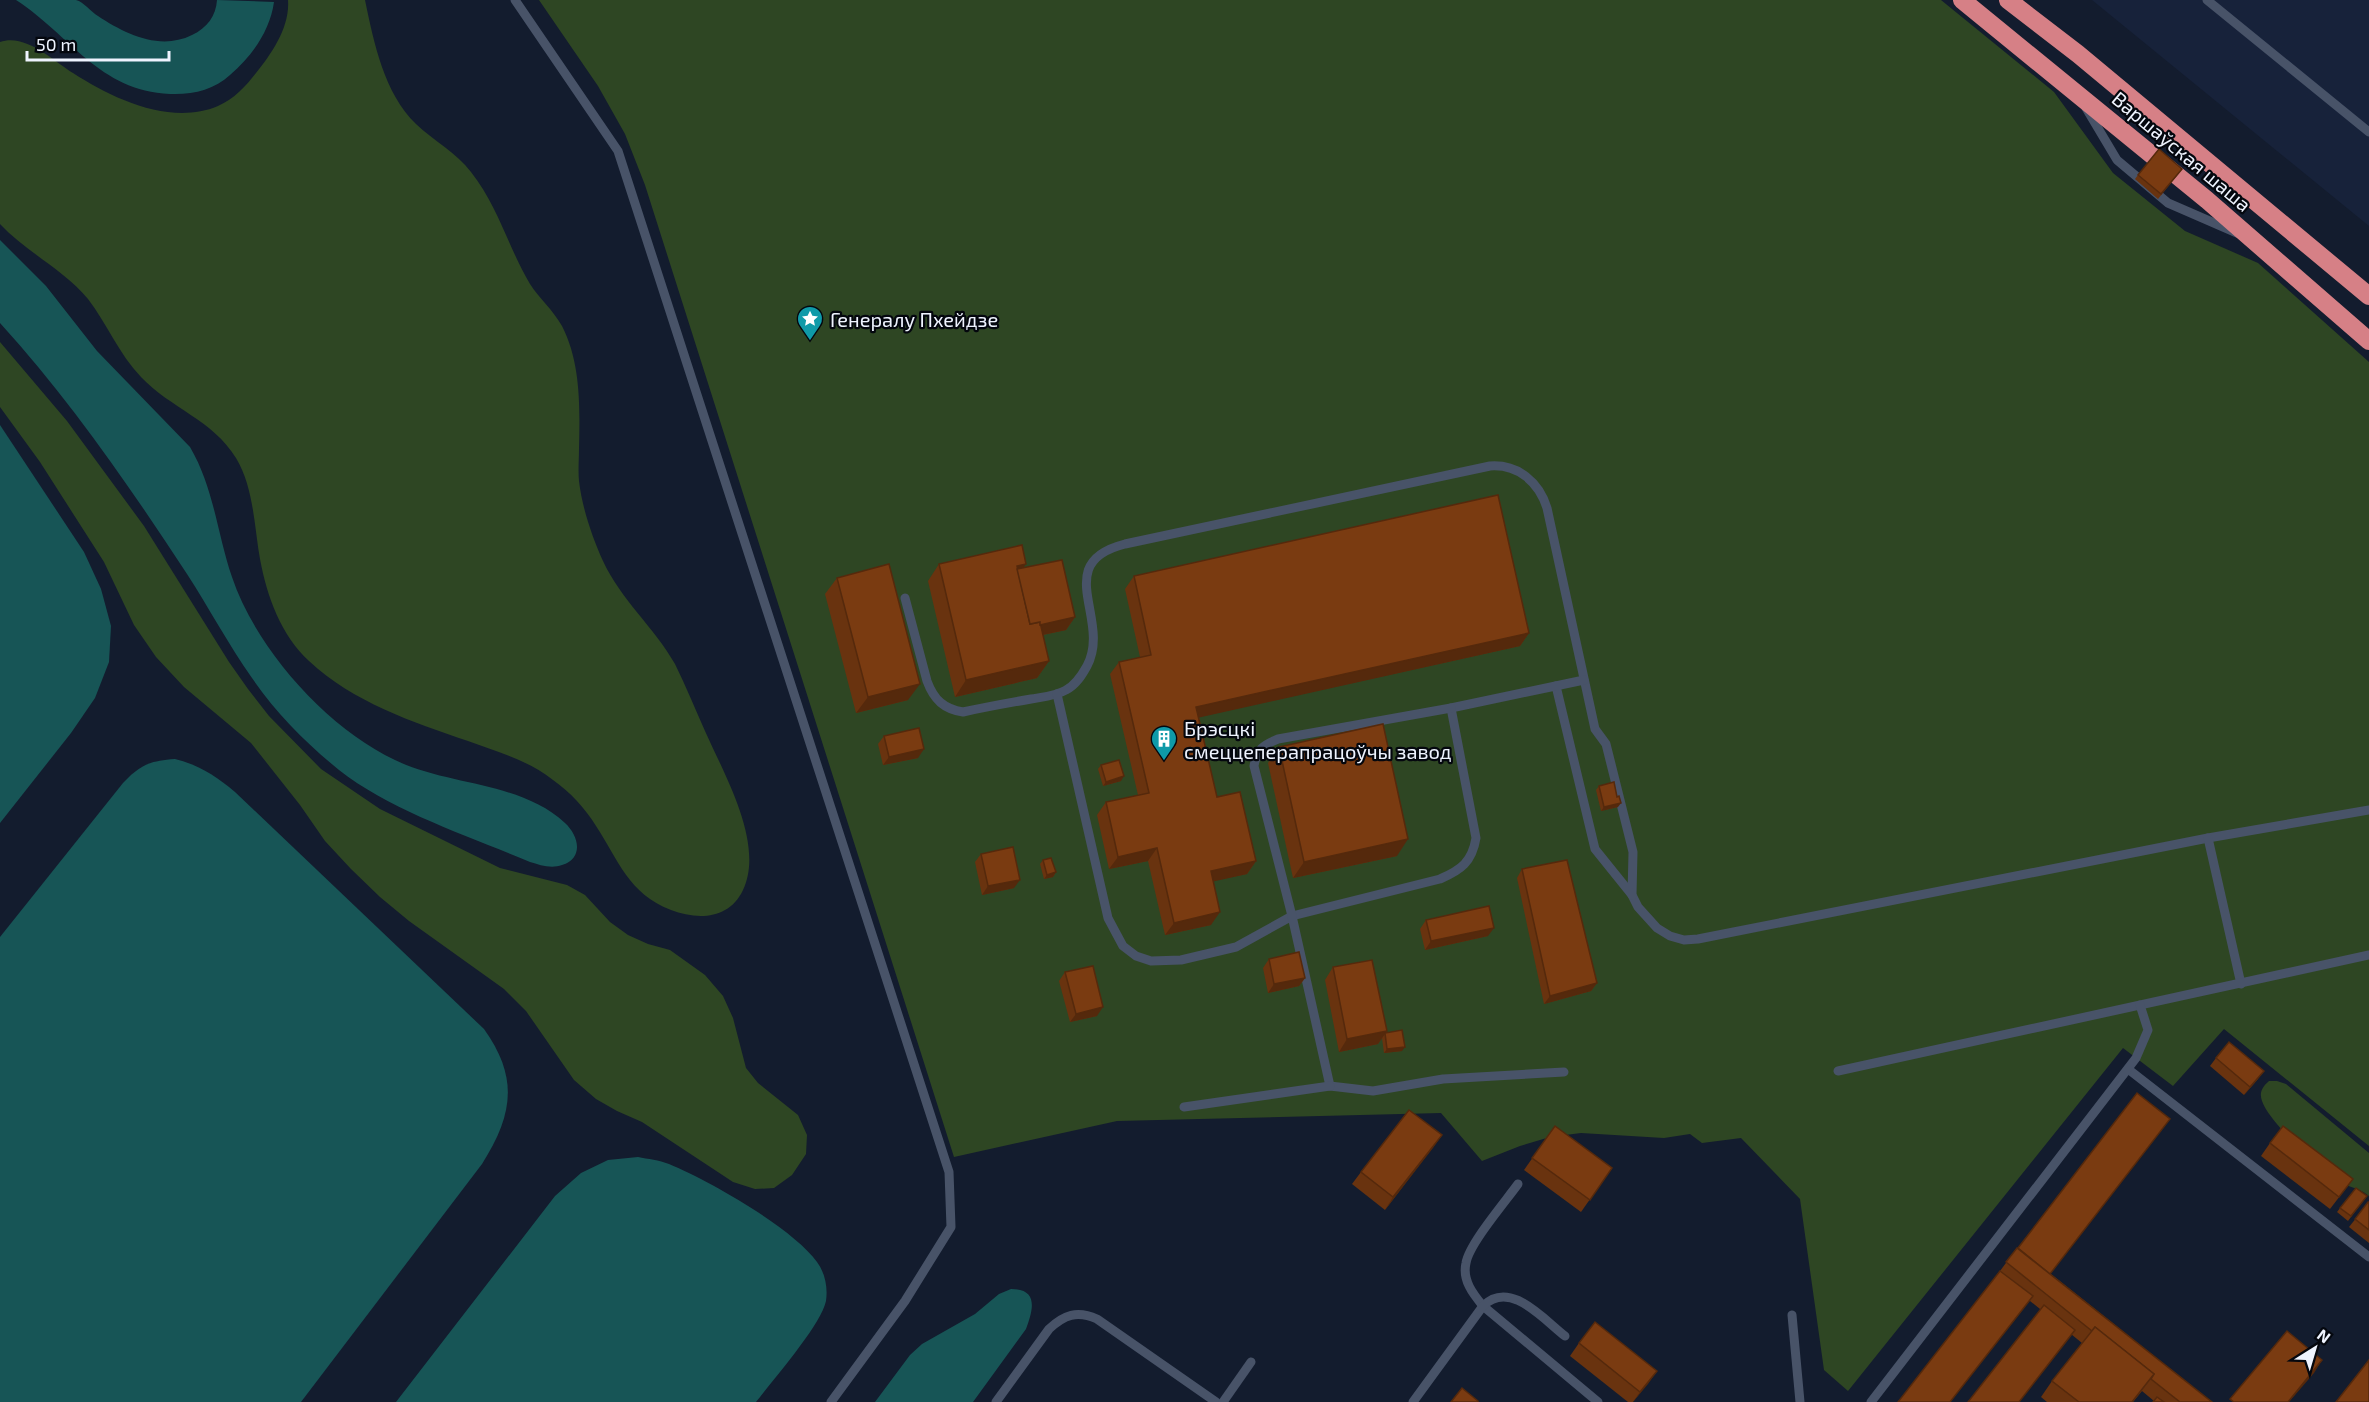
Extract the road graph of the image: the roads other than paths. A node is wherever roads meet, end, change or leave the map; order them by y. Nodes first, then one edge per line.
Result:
1 (515, 0) edge
2 (1962, 0) edge
3 (2008, 0) edge
4 (2207, 0) edge
5 (2079, 95) junction
6 (2369, 132) edge
7 (2254, 241) junction
8 (2369, 296) edge
9 (2369, 341) edge
10 (905, 598) dead end
11 (1584, 680) junction
12 (1556, 686) junction
13 (1057, 694) junction
14 (1451, 708) junction
15 (2369, 810) edge
16 (2208, 838) junction
17 (1632, 895) junction
18 (1292, 916) junction
19 (2369, 955) edge
20 (2241, 984) junction
21 (2140, 1005) junction
22 (2128, 1069) junction
23 (1838, 1071) dead end
24 (1564, 1072) dead end
25 (1330, 1086) junction
26 (1184, 1107) dead end
27 (1518, 1184) dead end
28 (2369, 1257) edge
29 (1483, 1306) junction
30 (1791, 1315) dead end
31 (1566, 1336) dead end
32 (1251, 1362) dead end
33 (831, 1402) edge
34 (996, 1402) edge
35 (1216, 1402) edge
36 (1223, 1402) edge
37 (1413, 1402) edge
38 (1598, 1402) edge
39 (1800, 1402) edge
40 (1871, 1402) edge

1 - 33 lane
2 - 5 highway, Варшаўская шаша
3 - 8 highway, Варшаўская шаша
4 - 6 lane
5 - 7 highway, Варшаўская шаша
5 - 7 lane
7 - 9 highway, Варшаўская шаша
10 - 13 lane
11 - 12 lane
11 - 13 lane
11 - 17 lane
12 - 14 lane
12 - 17 lane
13 - 18 lane
14 - 18 lane
14 - 18 lane
15 - 16 lane
16 - 17 lane
16 - 20 lane
18 - 25 lane
19 - 20 lane
20 - 21 lane
21 - 22 lane
21 - 23 lane
22 - 28 lane
22 - 40 lane
24 - 25 lane
25 - 26 lane
27 - 29 lane
29 - 31 lane
29 - 37 lane
29 - 38 lane
30 - 39 lane
32 - 36 lane
34 - 35 lane

